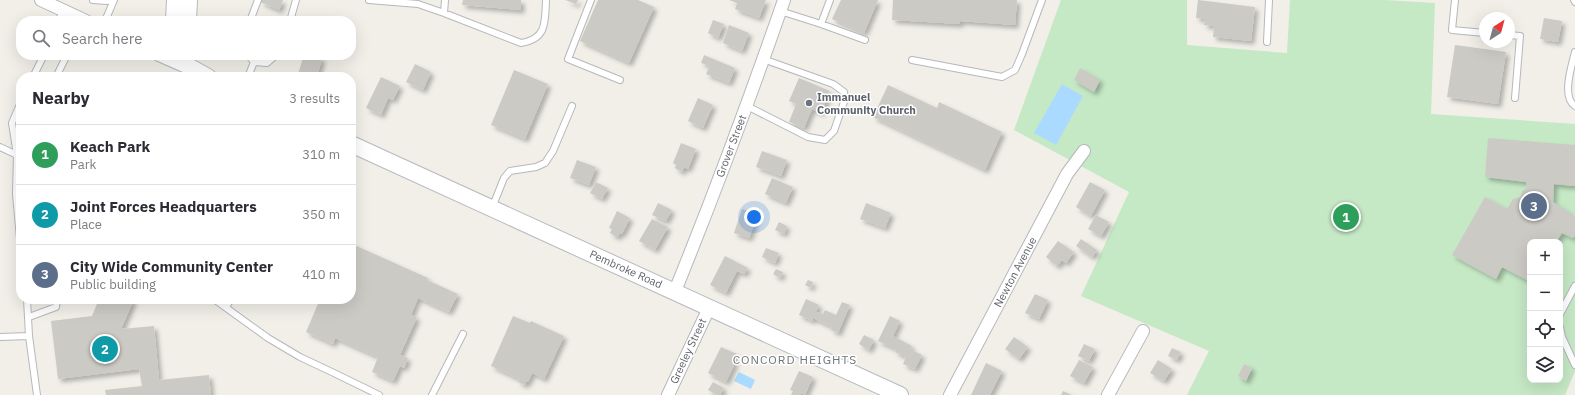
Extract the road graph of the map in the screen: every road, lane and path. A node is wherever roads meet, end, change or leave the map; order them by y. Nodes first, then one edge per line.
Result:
1 (43, 0) edge
2 (93, 0) edge
3 (110, 0) edge
4 (114, 0) edge
5 (175, 0) edge
6 (189, 0) edge
7 (258, 0) edge
8 (296, 0) edge
9 (369, 0) edge
10 (445, 0) edge
11 (546, 0) edge
12 (591, 0) edge
13 (830, 0) edge
14 (1042, 0) edge
15 (1269, 0) edge
16 (1455, 0) edge
17 (782, 6) edge
18 (444, 13) junction
19 (61, 16) edge
20 (107, 16) edge
21 (174, 16) edge
22 (188, 16) edge
23 (252, 16) edge
24 (291, 16) edge
25 (821, 24) junction
26 (1479, 32) edge
27 (1515, 36) edge
28 (865, 40) dead end
29 (1267, 42) dead end
30 (1575, 52) edge
31 (763, 59) junction
32 (42, 60) edge
33 (64, 60) edge
34 (170, 60) edge
35 (184, 60) edge
36 (196, 60) edge
37 (270, 60) edge
38 (912, 60) dead end
39 (254, 62) joint
40 (36, 72) edge
41 (58, 72) edge
42 (196, 72) edge
43 (198, 72) edge
44 (204, 72) edge
45 (250, 72) edge
46 (620, 80) dead end
47 (1515, 98) dead end
48 (572, 106) dead end
49 (747, 106) junction
50 (1575, 106) edge
51 (16, 114) edge
52 (356, 146) edge
53 (0, 147) edge
54 (1084, 151) dead end
55 (16, 155) junction
56 (16, 194) edge
57 (492, 208) junction
58 (1575, 286) edge
59 (675, 291) junction
60 (28, 304) edge
61 (56, 304) edge
62 (222, 304) edge
63 (228, 304) edge
64 (226, 307) junction
65 (709, 308) junction
66 (1562, 311) edge
67 (29, 317) junction
68 (1143, 330) dead end
69 (462, 334) dead end
70 (30, 336) junction
71 (0, 338) edge
72 (1563, 339) edge
73 (1575, 365) edge
74 (880, 391) edge
75 (37, 395) edge
76 (379, 395) edge
77 (432, 395) edge
78 (668, 395) edge
79 (900, 395) edge
80 (950, 395) edge
81 (1108, 395) edge

1 - 19 street
2 - 3 lane
4 - 20 lane
5 - 21 street
6 - 22 street
7 - 23 lane
8 - 24 lane
9 - 18 lane
10 - 18 lane
11 - 18 lane
12 - 46 lane
13 - 25 lane
14 - 38 lane
15 - 29 lane
16 - 26 lane
17 - 25 lane
17 - 31 street, Grover Street
25 - 28 lane
27 - 47 lane
30 - 50 lane
31 - 49 street, Grover Street
31 - 49 lane
32 - 40 lane
33 - 41 lane
34 - 42 street
35 - 43 street
36 - 44 street
37 - 39 lane
39 - 45 lane
48 - 57 lane
49 - 59 street, Grover Street
51 - 55 lane
52 - 57 street, Pembroke Road
53 - 55 lane
54 - 80 street, Newton Avenue
55 - 56 lane
57 - 59 street, Pembroke Road
58 - 66 lane
59 - 65 street, Pembroke Road
60 - 67 lane
61 - 67 lane
62 - 64 lane
63 - 64 lane
64 - 76 lane
65 - 74 street, Pembroke Road
65 - 78 street, Greeley Street
67 - 70 lane
68 - 81 street
69 - 77 lane
70 - 71 lane
70 - 75 lane
72 - 73 lane
74 - 79 street, Pembroke Road

